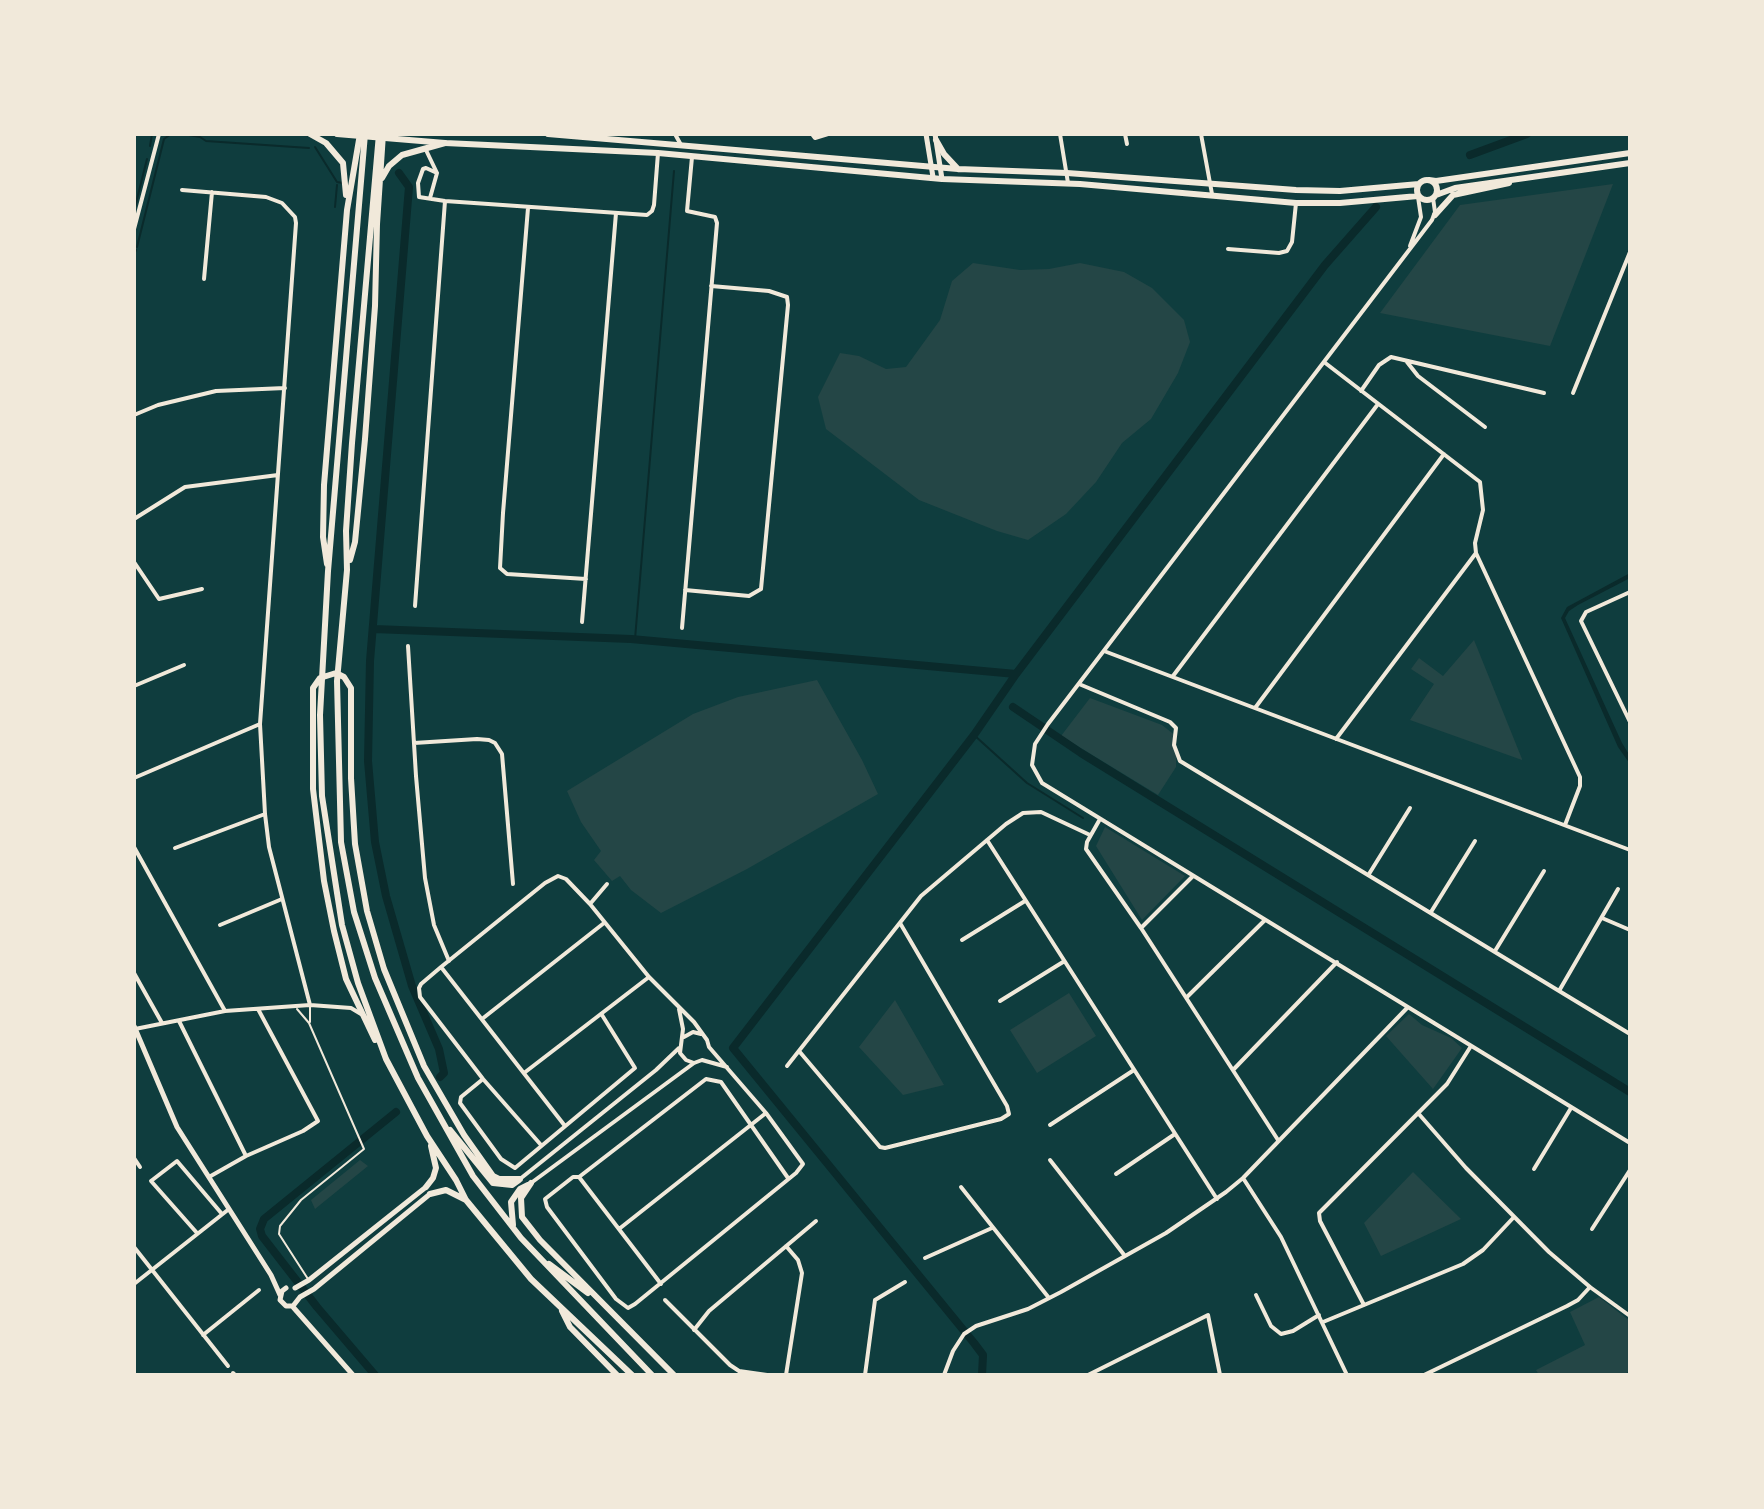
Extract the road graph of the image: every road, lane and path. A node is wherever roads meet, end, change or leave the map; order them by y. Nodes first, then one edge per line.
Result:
1 (159, 134) edge
2 (310, 134) edge
3 (337, 134) edge
4 (548, 134) edge
5 (675, 134) edge
6 (812, 134) edge
7 (828, 134) edge
8 (926, 134) edge
9 (1060, 134) edge
10 (1125, 134) edge
11 (1201, 134) edge
12 (362, 135) edge
13 (381, 135) edge
14 (572, 135) edge
15 (936, 137) edge
16 (445, 143) junction
17 (1127, 144) dead end
18 (681, 145) junction
19 (425, 148) junction
20 (584, 148) junction
21 (746, 149) junction
22 (658, 153) junction
23 (1630, 153) edge
24 (692, 157) junction
25 (744, 161) junction
26 (1630, 163) edge
27 (933, 167) junction
28 (941, 167) junction
29 (958, 169) junction
30 (437, 173) junction
31 (1067, 173) junction
32 (933, 177) junction
33 (1524, 177) junction
34 (352, 179) junction
35 (382, 179) junction
36 (942, 179) junction
37 (1429, 180) junction
38 (1068, 183) junction
39 (1211, 183) junction
40 (1419, 184) junction
41 (182, 190) dead end
42 (212, 192) junction
43 (1212, 195) junction
44 (1418, 196) junction
45 (1435, 197) junction
46 (430, 198) junction
47 (445, 201) junction
48 (1296, 203) junction
49 (528, 208) junction
50 (347, 210) junction
51 (616, 213) junction
52 (1435, 215) junction
53 (134, 229) edge
54 (1228, 249) dead end
55 (1630, 252) edge
56 (1403, 259) junction
57 (204, 279) dead end
58 (710, 286) junction
59 (1405, 361) junction
60 (1324, 362) junction
61 (285, 388) junction
62 (1361, 391) junction
63 (1544, 393) dead end
64 (1573, 393) dead end
65 (1378, 404) junction
66 (134, 415) edge
67 (1485, 427) dead end
68 (1444, 454) junction
69 (278, 475) junction
70 (134, 519) edge
71 (1476, 553) junction
72 (134, 562) edge
73 (347, 570) junction
74 (328, 571) junction
75 (586, 579) junction
76 (202, 589) dead end
77 (685, 590) junction
78 (1630, 592) edge
79 (415, 606) dead end
80 (582, 622) dead end
81 (682, 628) dead end
82 (408, 646) dead end
83 (1104, 651) junction
84 (184, 665) dead end
85 (1173, 676) junction
86 (1079, 684) junction
87 (134, 686) edge
88 (1255, 708) junction
89 (1630, 722) edge
90 (260, 724) junction
91 (1335, 739) junction
92 (413, 743) junction
93 (134, 778) edge
94 (1410, 808) dead end
95 (265, 814) junction
96 (1100, 819) junction
97 (1565, 825) junction
98 (1090, 835) junction
99 (987, 840) junction
100 (1475, 841) dead end
101 (134, 847) edge
102 (175, 848) dead end
103 (1630, 850) edge
104 (1544, 871) dead end
105 (1369, 874) junction
106 (1193, 876) junction
107 (513, 884) dead end
108 (607, 884) dead end
109 (1618, 889) dead end
110 (282, 899) junction
111 (1025, 901) junction
112 (590, 904) junction
113 (1431, 912) junction
114 (1602, 918) junction
115 (1265, 920) junction
116 (604, 923) junction
117 (900, 923) junction
118 (220, 925) dead end
119 (1141, 928) junction
120 (1630, 930) edge
121 (962, 940) dead end
122 (1495, 951) junction
123 (449, 961) junction
124 (1063, 962) junction
125 (1337, 962) junction
126 (441, 967) junction
127 (384, 969) junction
128 (134, 973) edge
129 (649, 977) junction
130 (1559, 991) junction
131 (1186, 998) junction
132 (1000, 1001) dead end
133 (310, 1005) junction
134 (388, 1006) junction
135 (678, 1007) junction
136 (1408, 1007) junction
137 (296, 1008) junction
138 (258, 1009) junction
139 (225, 1011) junction
140 (361, 1014) junction
141 (602, 1015) junction
142 (482, 1019) junction
143 (179, 1021) junction
144 (162, 1023) junction
145 (309, 1023) junction
146 (135, 1027) edge
147 (1630, 1034) edge
148 (705, 1037) junction
149 (682, 1039) junction
150 (136, 1042) edge
151 (1471, 1046) junction
152 (709, 1047) junction
153 (679, 1048) junction
154 (799, 1051) junction
155 (386, 1059) junction
156 (702, 1060) junction
157 (694, 1063) junction
158 (787, 1066) dead end
159 (729, 1068) junction
160 (1134, 1070) junction
161 (1233, 1070) junction
162 (524, 1073) junction
163 (483, 1079) junction
164 (1571, 1108) junction
165 (436, 1111) junction
166 (766, 1113) junction
167 (1418, 1113) junction
168 (752, 1123) junction
169 (1050, 1125) dead end
170 (565, 1126) junction
171 (1175, 1134) junction
172 (427, 1136) junction
173 (1278, 1140) junction
174 (1630, 1143) edge
175 (541, 1145) junction
176 (246, 1156) junction
177 (134, 1158) edge
178 (1050, 1160) dead end
179 (140, 1167) dead end
180 (1534, 1169) dead end
181 (1630, 1170) edge
182 (1116, 1174) dead end
183 (579, 1177) junction
184 (207, 1178) junction
185 (788, 1178) junction
186 (1243, 1178) junction
187 (520, 1179) junction
188 (531, 1183) junction
189 (426, 1187) joint
190 (961, 1187) dead end
191 (430, 1194) joint
192 (1217, 1199) junction
193 (466, 1200) junction
194 (229, 1209) junction
195 (222, 1214) junction
196 (1514, 1217) junction
197 (816, 1221) dead end
198 (992, 1228) junction
199 (619, 1229) junction
200 (1592, 1229) dead end
201 (197, 1233) junction
202 (521, 1238) junction
203 (786, 1246) junction
204 (134, 1247) edge
205 (537, 1254) junction
206 (1125, 1256) junction
207 (925, 1258) dead end
208 (151, 1270) junction
209 (271, 1275) junction
210 (326, 1278) junction
211 (307, 1281) junction
212 (905, 1282) dead end
213 (134, 1284) edge
214 (661, 1284) junction
215 (297, 1287) junction
216 (1590, 1287) junction
217 (286, 1288) junction
218 (259, 1290) dead end
219 (280, 1295) junction
220 (1256, 1295) dead end
221 (302, 1296) junction
222 (1049, 1298) junction
223 (598, 1300) junction
224 (665, 1300) dead end
225 (1364, 1305) junction
226 (293, 1306) junction
227 (561, 1308) junction
228 (1319, 1315) junction
229 (1630, 1316) edge
230 (1323, 1322) junction
231 (694, 1330) junction
232 (203, 1335) junction
233 (228, 1366) dead end
234 (353, 1375) edge
235 (617, 1375) edge
236 (632, 1375) edge
237 (652, 1375) edge
238 (674, 1375) edge
239 (767, 1375) edge
240 (786, 1375) edge
241 (865, 1375) edge
242 (944, 1375) edge
243 (1088, 1375) edge
244 (1220, 1375) edge
245 (1347, 1375) edge
246 (1424, 1375) edge

1 - 53 street
2 - 50 main road
3 - 12 main road
4 - 14 main road
5 - 18 street
6 - 7 street
8 - 27 street
9 - 31 street
10 - 17 street
11 - 39 street
12 - 13 main road
12 - 34 main road
12 - 74 main road
13 - 16 main road
13 - 35 main road
13 - 73 main road
14 - 18 main road
14 - 20 main road
15 - 28 street
15 - 29 main road
16 - 19 main road
16 - 20 main road
18 - 21 main road
19 - 30 street
19 - 35 main road
20 - 22 main road
21 - 25 main road
21 - 27 main road
22 - 24 main road
22 - 51 street
23 - 37 main road
24 - 25 main road
24 - 58 street
25 - 32 main road
26 - 33 main road
27 - 28 main road
27 - 32 street
28 - 29 main road
28 - 36 street
29 - 31 main road
30 - 46 street
30 - 46 street
31 - 38 street
31 - 39 main road
32 - 36 main road
33 - 45 main road
33 - 52 main road
34 - 35 main road
34 - 50 main road
35 - 73 main road
36 - 38 main road
37 - 40 main road
37 - 45 main road
38 - 43 main road
39 - 40 main road
39 - 43 street
40 - 44 main road
41 - 42 street
42 - 57 street
42 - 61 street
43 - 48 main road
44 - 45 main road
44 - 48 main road
44 - 56 street
45 - 52 street
46 - 47 street
47 - 49 street
47 - 79 street
48 - 54 street
49 - 51 street
49 - 75 street
50 - 74 main road
51 - 75 street
52 - 56 street
55 - 64 street
56 - 60 street
58 - 77 street
58 - 77 street
59 - 62 street
59 - 63 street
59 - 67 street
60 - 62 street
60 - 83 street
61 - 66 street
61 - 69 street
62 - 65 street
65 - 68 street
65 - 85 street
68 - 71 street
68 - 88 street
69 - 70 street
69 - 90 street
71 - 91 street
71 - 97 street
72 - 76 street
73 - 134 main road
74 - 155 main road
75 - 80 street
77 - 81 street
78 - 89 street
82 - 92 street
83 - 85 street
83 - 86 street
84 - 87 street
85 - 88 street
86 - 96 street
86 - 105 street
88 - 91 street
90 - 93 street
90 - 95 street
91 - 97 street
92 - 107 street
92 - 123 street
94 - 105 street
95 - 102 street
95 - 110 street
96 - 98 street
96 - 106 street
97 - 103 street
98 - 99 street
98 - 119 street
99 - 111 street
99 - 117 street
100 - 113 street
101 - 139 street
104 - 122 street
105 - 113 street
106 - 115 street
106 - 119 street
108 - 112 street
109 - 114 street
110 - 118 street
110 - 133 street
111 - 121 street
111 - 124 street
112 - 116 street
112 - 123 street
113 - 122 street
114 - 120 street
114 - 130 street
115 - 125 street
115 - 131 street
116 - 129 street
116 - 142 street
117 - 154 street
117 - 154 street
119 - 131 street
122 - 130 street
123 - 126 street
124 - 132 street
124 - 160 street
125 - 136 street
125 - 161 street
126 - 142 street
126 - 163 street
127 - 134 main road
127 - 140 main road
127 - 187 main road
128 - 144 street
129 - 135 street
129 - 141 street
130 - 147 street
131 - 161 street
133 - 137 street
133 - 140 street
133 - 145 lane
134 - 165 main road
135 - 148 street
135 - 149 street
136 - 151 street
136 - 173 street
137 - 138 street
137 - 145 lane
138 - 139 street
138 - 176 street
139 - 143 street
140 - 155 main road
141 - 162 street
141 - 170 street
142 - 162 street
143 - 144 street
143 - 176 street
144 - 146 street
145 - 211 lane
146 - 150 street
148 - 149 street
148 - 152 street
149 - 153 street
150 - 184 street
151 - 164 street
151 - 167 street
152 - 156 street
152 - 159 street
153 - 157 street
153 - 187 street
154 - 158 street
155 - 172 main road
156 - 157 street
156 - 159 street
157 - 188 street
159 - 166 street
160 - 169 street
160 - 171 street
161 - 173 street
162 - 170 street
163 - 175 street
163 - 175 street
164 - 174 street
164 - 180 street
165 - 187 main road
165 - 202 main road
166 - 168 street
166 - 185 street
167 - 196 street
167 - 225 street
168 - 183 street
168 - 185 street
168 - 199 street
170 - 175 street
171 - 182 street
171 - 192 street
172 - 189 main road
172 - 193 main road
173 - 186 street
176 - 184 street
177 - 179 street
178 - 206 street
181 - 200 street
183 - 199 street
183 - 214 street
184 - 194 street
185 - 214 street
186 - 192 street
186 - 228 street
188 - 202 main road
188 - 223 main road
189 - 211 street
190 - 198 street
191 - 193 main road
191 - 210 street
192 - 206 street
193 - 227 main road
194 - 195 street
194 - 209 street
195 - 201 street
195 - 201 street
196 - 216 street
196 - 225 street
197 - 203 street
198 - 207 street
198 - 222 street
199 - 214 street
201 - 208 street
202 - 205 main road
203 - 231 street
203 - 240 street
204 - 208 street
205 - 223 main road
205 - 237 main road
206 - 222 street
208 - 213 street
208 - 232 street
209 - 217 street
209 - 219 street
210 - 211 street
210 - 221 street
211 - 215 street
212 - 241 street
215 - 217 street
215 - 221 street
216 - 229 street
216 - 246 street
217 - 219 street
218 - 232 street
219 - 226 street
220 - 228 street
221 - 226 street
222 - 242 street
223 - 238 main road
224 - 231 street
225 - 230 street
226 - 234 street
227 - 235 main road
227 - 236 main road
228 - 230 street
230 - 245 street
231 - 239 street
232 - 233 street
243 - 244 street

